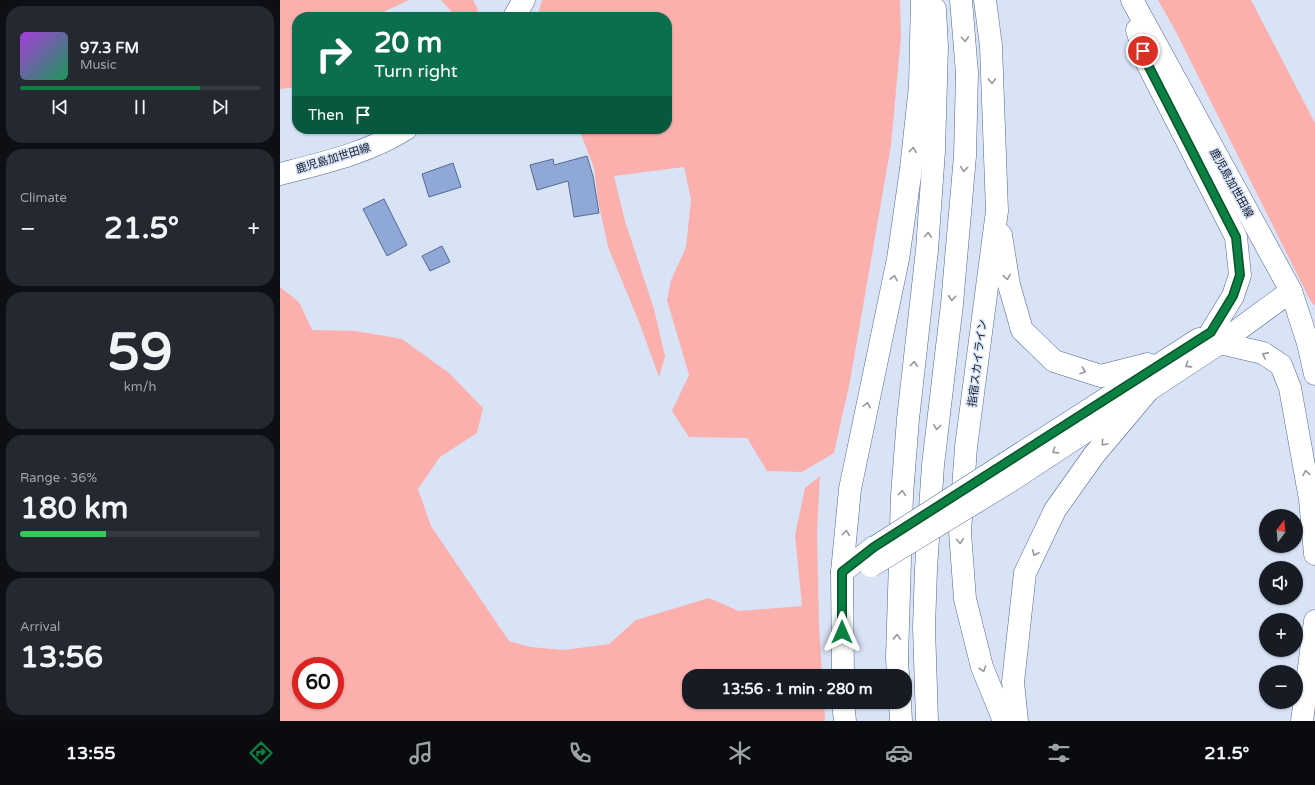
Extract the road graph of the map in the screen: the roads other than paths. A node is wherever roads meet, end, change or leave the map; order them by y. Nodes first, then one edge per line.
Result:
1 (524, 0) edge
2 (922, 0) edge
3 (934, 0) edge
4 (961, 0) edge
5 (985, 0) edge
6 (1128, 0) edge
7 (1132, 0) edge
8 (517, 12) edge
9 (396, 134) edge
10 (280, 174) edge
11 (997, 211) junction
12 (1291, 291) junction
13 (1216, 338) junction
14 (1168, 359) junction
15 (1315, 374) edge
16 (1146, 392) junction
17 (1009, 471) junction
18 (1315, 554) edge
19 (842, 572) junction
20 (1315, 621) edge
21 (843, 669) edge
22 (898, 669) edge
23 (844, 709) edge
24 (900, 709) edge
25 (845, 721) edge
26 (901, 721) edge
27 (927, 721) edge
28 (1004, 721) edge
29 (1017, 721) edge
30 (1302, 721) edge

1 - 8 main road
19 -> 2 main road
22 -> 3 main road
4 -> 27 main road
5 -> 11 main road, 指宿スカイライン
6 - 13 main road
7 - 12 main road, 鹿児島加世田線
9 - 10 main road, 鹿児島加世田線
11 -> 14 main road
11 -> 28 main road, 指宿スカイライン
12 - 13 main road
12 - 15 main road, 鹿児島加世田線
13 - 14 main road
13 -> 16 main road
18 -> 13 main road
14 - 17 main road
16 -> 17 main road
16 -> 29 main road
17 - 19 main road, bridge
19 - 21 main road
20 - 30 main road
23 - 25 main road
24 - 26 main road

